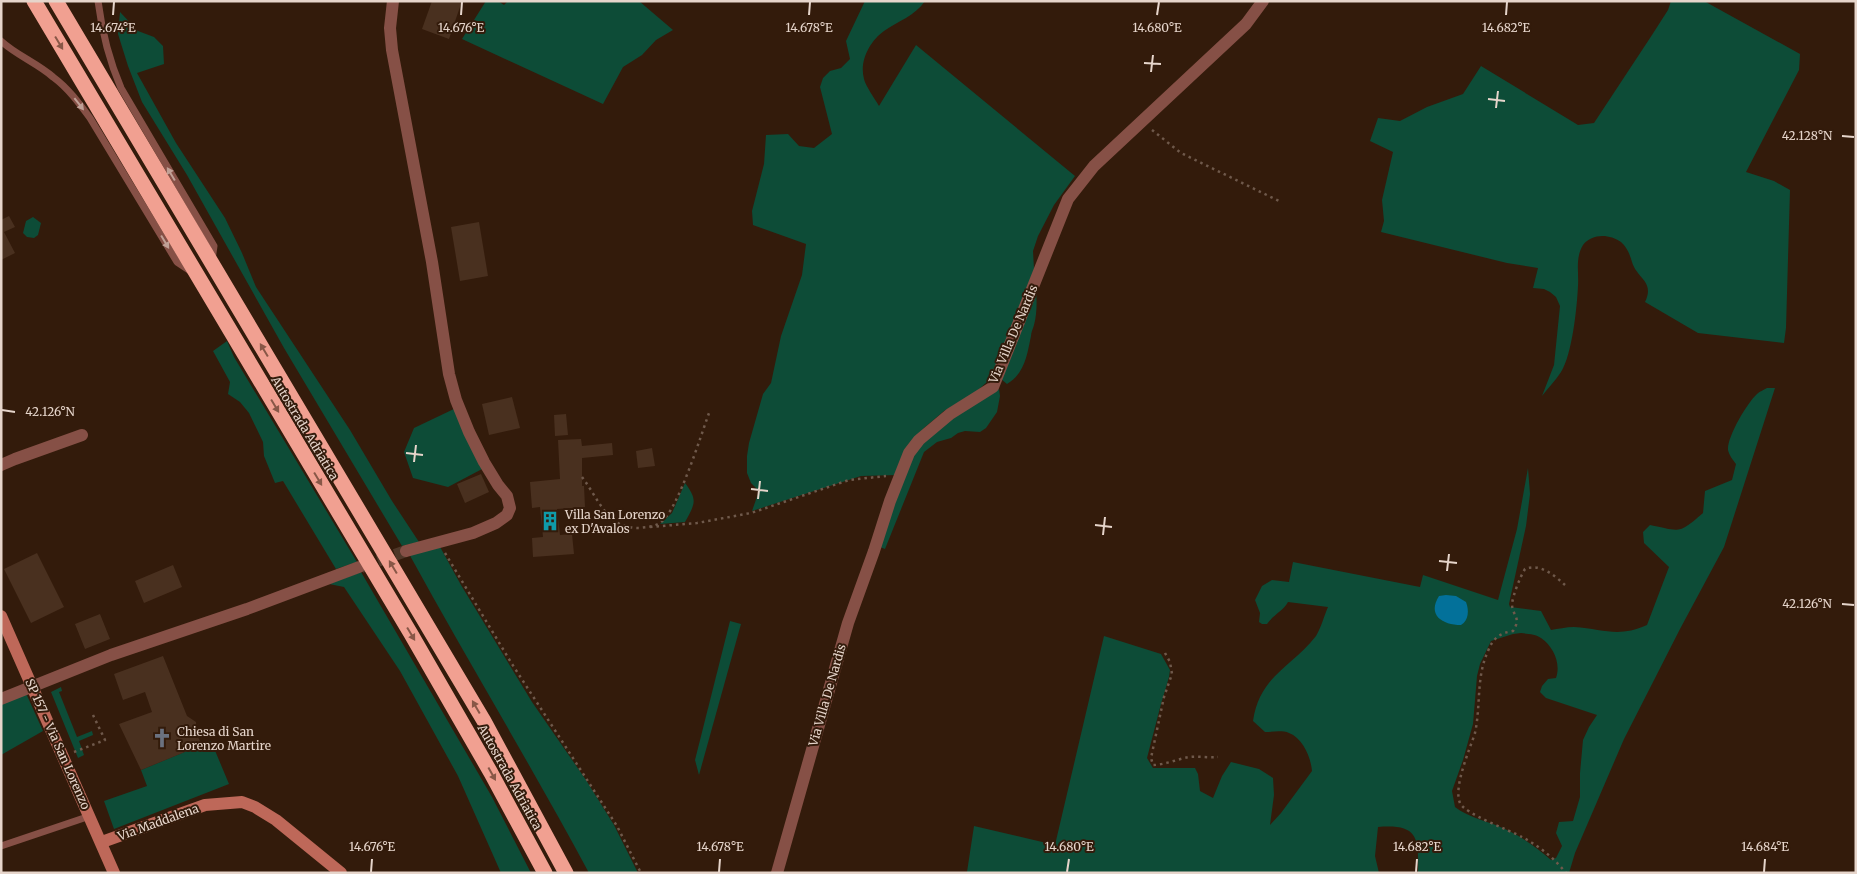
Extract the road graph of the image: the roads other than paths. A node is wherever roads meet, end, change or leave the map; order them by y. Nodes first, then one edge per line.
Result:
1 (34, 1) edge
2 (56, 1) edge
3 (98, 1) edge
4 (393, 1) edge
5 (1263, 1) edge
6 (1, 41) edge
7 (212, 263) junction
8 (196, 274) junction
9 (82, 435) dead end
10 (1, 465) edge
11 (406, 551) tunnel mouth
12 (359, 567) tunnel mouth
13 (1, 616) edge
14 (33, 686) junction
15 (1, 699) edge
16 (90, 816) junction
17 (102, 842) junction
18 (1, 846) edge
19 (114, 873) edge
20 (341, 873) edge
21 (545, 873) edge
22 (566, 873) edge
23 (777, 873) edge

1 -> 8 highway, Autostrada Adriatica
2 - 7 highway, Autostrada Adriatica
7 -> 3 lane
4 - 11 street
5 - 23 street, Via Villa De Nardis
6 -> 8 lane
22 -> 7 highway, Autostrada Adriatica
8 -> 21 highway, Autostrada Adriatica
9 - 10 street
12 - 14 street
13 - 14 main road, SP 157 - Via San Lorenzo
14 - 15 street
14 - 16 main road, SP 157 - Via San Lorenzo
16 - 17 main road, SP 157 - Via San Lorenzo
16 - 18 lane
17 - 19 main road, SP 157 - Via San Lorenzo
17 - 20 main road, Via Maddalena

